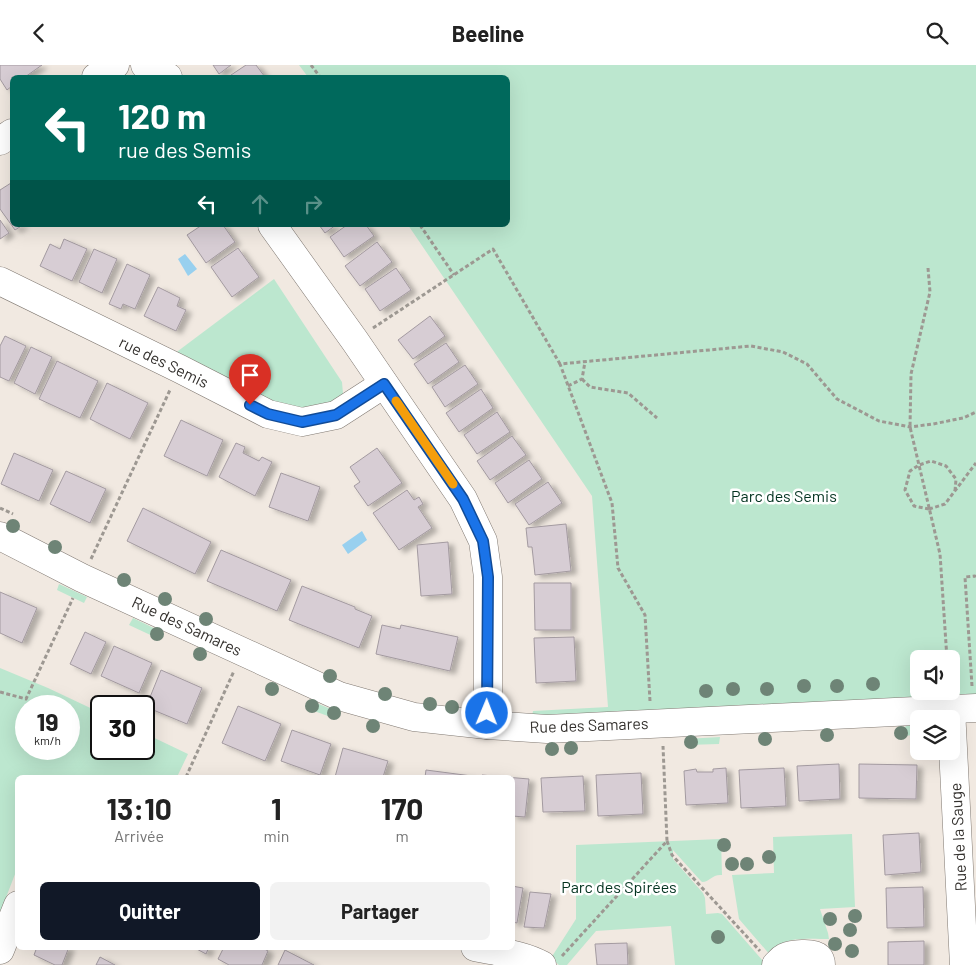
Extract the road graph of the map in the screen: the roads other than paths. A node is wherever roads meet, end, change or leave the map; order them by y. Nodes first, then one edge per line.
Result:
1 (115, 65) edge
2 (145, 65) edge
3 (99, 75) edge
4 (164, 75) edge
5 (273, 227) edge
6 (0, 281) edge
7 (384, 384) junction
8 (8, 526) edge
9 (966, 701) edge
10 (487, 725) junction
11 (15, 912) edge
12 (969, 931) edge
13 (0, 950) edge
14 (488, 950) edge
15 (551, 961) edge
16 (771, 961) edge
17 (821, 965) edge
18 (964, 965) edge

1 - 3 street
2 - 4 street
5 - 7 street
6 - 7 street, rue des Semis
7 - 10 street
8 - 10 street, Rue des Samares
9 - 10 street, Rue des Samares
9 - 12 street, Rue de la Sauge
11 - 13 street
12 - 18 street, Rue de la Sauge
14 - 15 street
16 - 17 street

